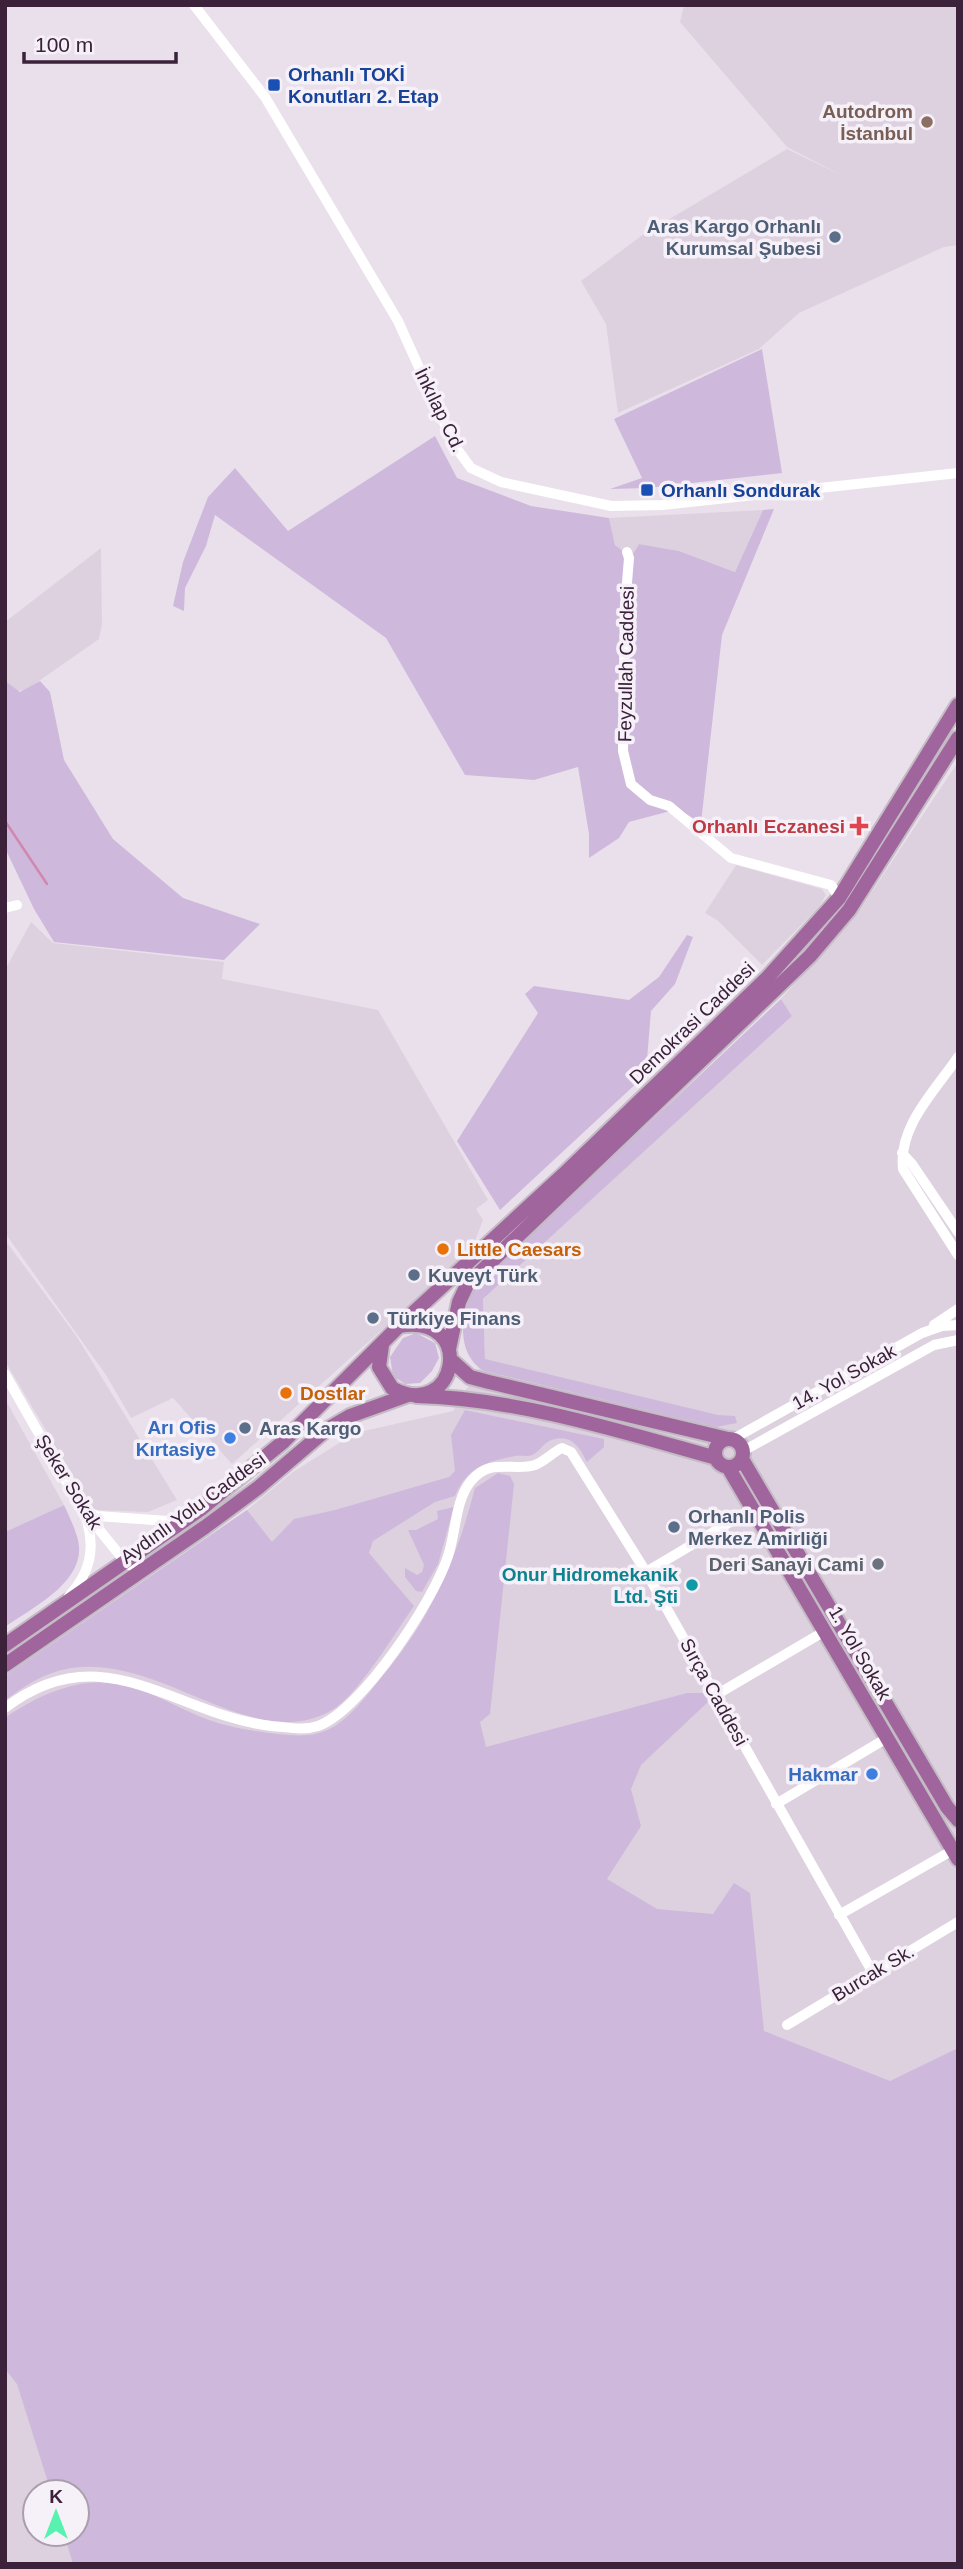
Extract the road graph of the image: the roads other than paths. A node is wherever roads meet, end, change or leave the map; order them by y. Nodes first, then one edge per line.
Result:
1 (194, 5) edge
2 (958, 473) edge
3 (627, 552) dead end
4 (958, 705) edge
5 (958, 738) edge
6 (839, 898) junction
7 (17, 905) dead end
8 (5, 908) edge
9 (958, 1057) edge
10 (901, 1153) junction
11 (958, 1232) edge
12 (958, 1255) edge
13 (958, 1309) edge
14 (958, 1325) edge
15 (400, 1326) junction
16 (922, 1333) junction
17 (958, 1340) edge
18 (383, 1342) junction
19 (450, 1354) junction
20 (5, 1374) edge
21 (412, 1395) junction
22 (624, 1414) junction
23 (619, 1430) junction
24 (737, 1447) junction
25 (716, 1458) junction
26 (728, 1467) junction
27 (80, 1506) junction
28 (752, 1509) junction
29 (122, 1518) junction
30 (182, 1522) junction
31 (113, 1549) junction
32 (124, 1562) junction
33 (150, 1564) junction
34 (646, 1572) junction
35 (65, 1602) junction
36 (825, 1631) junction
37 (5, 1645) edge
38 (5, 1665) edge
39 (716, 1695) junction
40 (5, 1708) edge
41 (887, 1738) junction
42 (776, 1804) junction
43 (958, 1820) edge
44 (955, 1854) edge
45 (839, 1916) junction
46 (958, 1922) edge
47 (873, 1973) junction
48 (787, 2025) dead end

1 - 2 street, İnkılap Cd.
3 - 6 street, Feyzullah Caddesi
4 - 6 main road, Demokrasi Caddesi
5 - 19 main road, Demokrasi Caddesi
6 - 15 main road, Demokrasi Caddesi
7 - 8 street
9 - 10 street
10 - 11 street
10 - 12 street
13 - 16 street
14 - 16 street, 14. Yol Sokak
15 - 18 main road
15 - 19 main road
16 - 24 street, 14. Yol Sokak
17 - 24 street, 14. Yol Sokak
18 - 21 main road
18 - 30 main road, Aydınlı Yolu Caddesi
19 - 21 main road
19 - 22 main road
20 - 27 street, Şeker Sokak
21 - 23 main road, 1. Yol Sokak
21 - 33 main road, Aydınlı Yolu Caddesi
22 - 23 main road
22 - 24 main road
23 - 25 main road, 1. Yol Sokak
24 - 25 main road
24 - 26 main road
24 - 43 main road, 1. Yol Sokak
25 - 26 main road, 1. Yol Sokak
26 - 28 main road, 1. Yol Sokak
27 - 29 street
27 - 31 street, Şeker Sokak
27 - 35 street
28 - 34 street
28 - 36 main road, 1. Yol Sokak
29 - 30 street
29 - 31 street
30 - 32 main road, Aydınlı Yolu Caddesi
31 - 32 street, Şeker Sokak
32 - 33 street
32 - 35 main road, Aydınlı Yolu Caddesi
33 - 38 main road, Aydınlı Yolu Caddesi
34 - 39 street, Sırça Caddesi
34 - 40 street, Sırça Caddesi
35 - 37 main road, Aydınlı Yolu Caddesi
36 - 39 street
36 - 41 main road, 1. Yol Sokak
39 - 42 street, Sırça Caddesi
41 - 42 street
41 - 44 main road, 1. Yol Sokak
42 - 45 street, Sırça Caddesi
44 - 45 street
45 - 47 street, Sırça Caddesi
46 - 47 street, Burcak Sk.
47 - 48 street, Burcak Sk.

